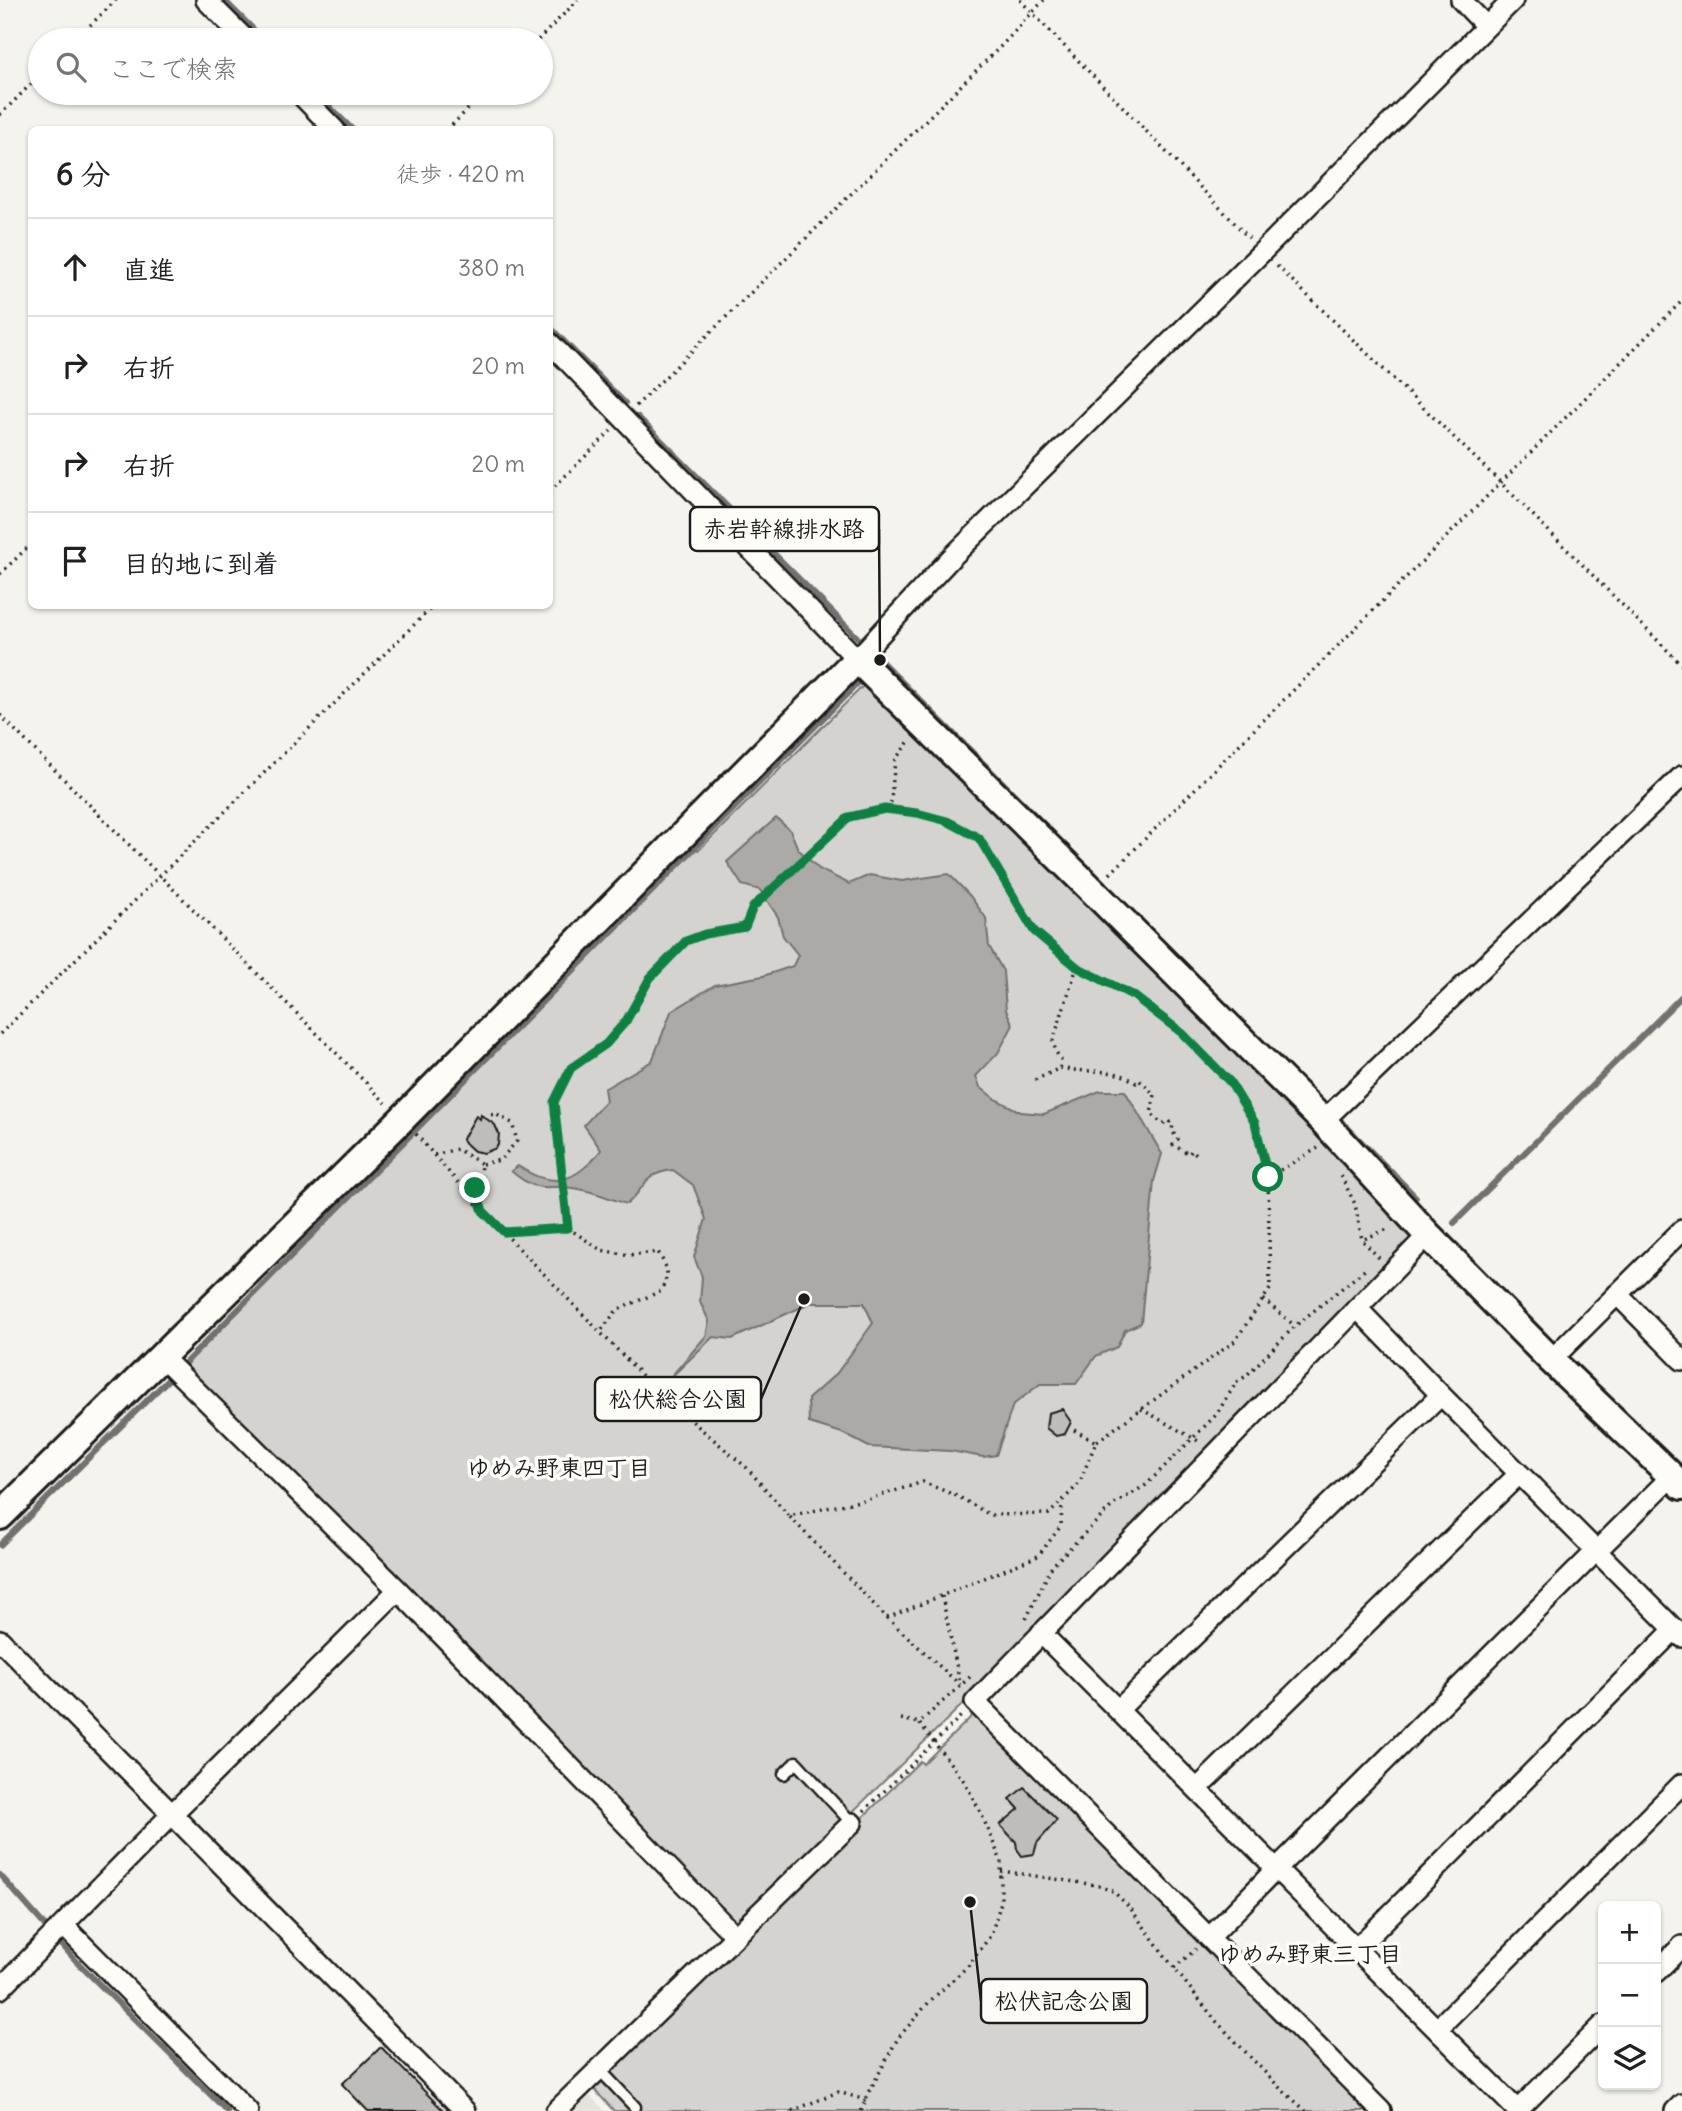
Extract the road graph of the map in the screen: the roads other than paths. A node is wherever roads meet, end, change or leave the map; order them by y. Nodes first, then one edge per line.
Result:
1 (206, 0) edge
2 (1461, 0) edge
3 (1513, 0) edge
4 (1486, 26) junction
5 (234, 28) edge
6 (311, 105) edge
7 (331, 126) edge
8 (553, 346) edge
9 (857, 659) junction
10 (1682, 776) edge
11 (1327, 1131) junction
12 (1422, 1229) junction
13 (1682, 1230) edge
14 (1617, 1294) junction
15 (1357, 1308) junction
16 (162, 1357) junction
17 (1551, 1360) junction
18 (1682, 1360) edge
19 (1441, 1395) junction
20 (1519, 1474) junction
21 (1677, 1481) edge
22 (0, 1516) edge
23 (1596, 1550) junction
24 (398, 1590) junction
25 (1041, 1633) junction
26 (1678, 1633) edge
27 (0, 1640) edge
28 (1118, 1710) junction
29 (784, 1774) dead end
30 (1682, 1784) edge
31 (1197, 1789) junction
32 (172, 1814) junction
33 (852, 1822) joint
34 (1276, 1869) junction
35 (63, 1925) junction
36 (736, 1936) junction
37 (1209, 1938) junction
38 (1682, 1946) edge
39 (1356, 1949) junction
40 (1661, 1967) edge
41 (0, 1989) edge
42 (1601, 2027) edge
43 (1437, 2029) junction
44 (599, 2069) junction
45 (1682, 2104) edge
46 (635, 2107) dead end
47 (559, 2110) edge
48 (248, 2111) edge
49 (465, 2111) edge
50 (1381, 2111) edge
51 (1518, 2111) edge
52 (1675, 2111) edge

1 - 5 street
2 - 4 street
3 - 4 street
4 - 9 street
6 - 7 street
8 - 9 street
9 - 11 street
9 - 16 street
10 - 11 street
11 - 12 street
12 - 15 street
12 - 17 street
13 - 14 street
14 - 17 street
14 - 18 street
15 - 19 street
15 - 25 street
16 - 22 street
16 - 24 street
17 - 21 street
19 - 20 street
19 - 28 street
20 - 23 street
20 - 31 street
21 - 23 street
23 - 26 street
23 - 34 street
24 - 32 street
24 - 36 street
25 - 28 street
25 - 37 street
26 - 39 street
27 - 32 street
28 - 31 street
29 - 33 lane
30 - 43 street
31 - 34 street
32 - 35 street
32 - 49 street
33 - 36 street
34 - 37 street
34 - 39 street
35 - 41 street
35 - 48 street
36 - 44 street
37 - 50 street
38 - 40 street
39 - 43 street
42 - 51 street
43 - 51 street
44 - 46 lane
44 - 47 street
45 - 52 street

